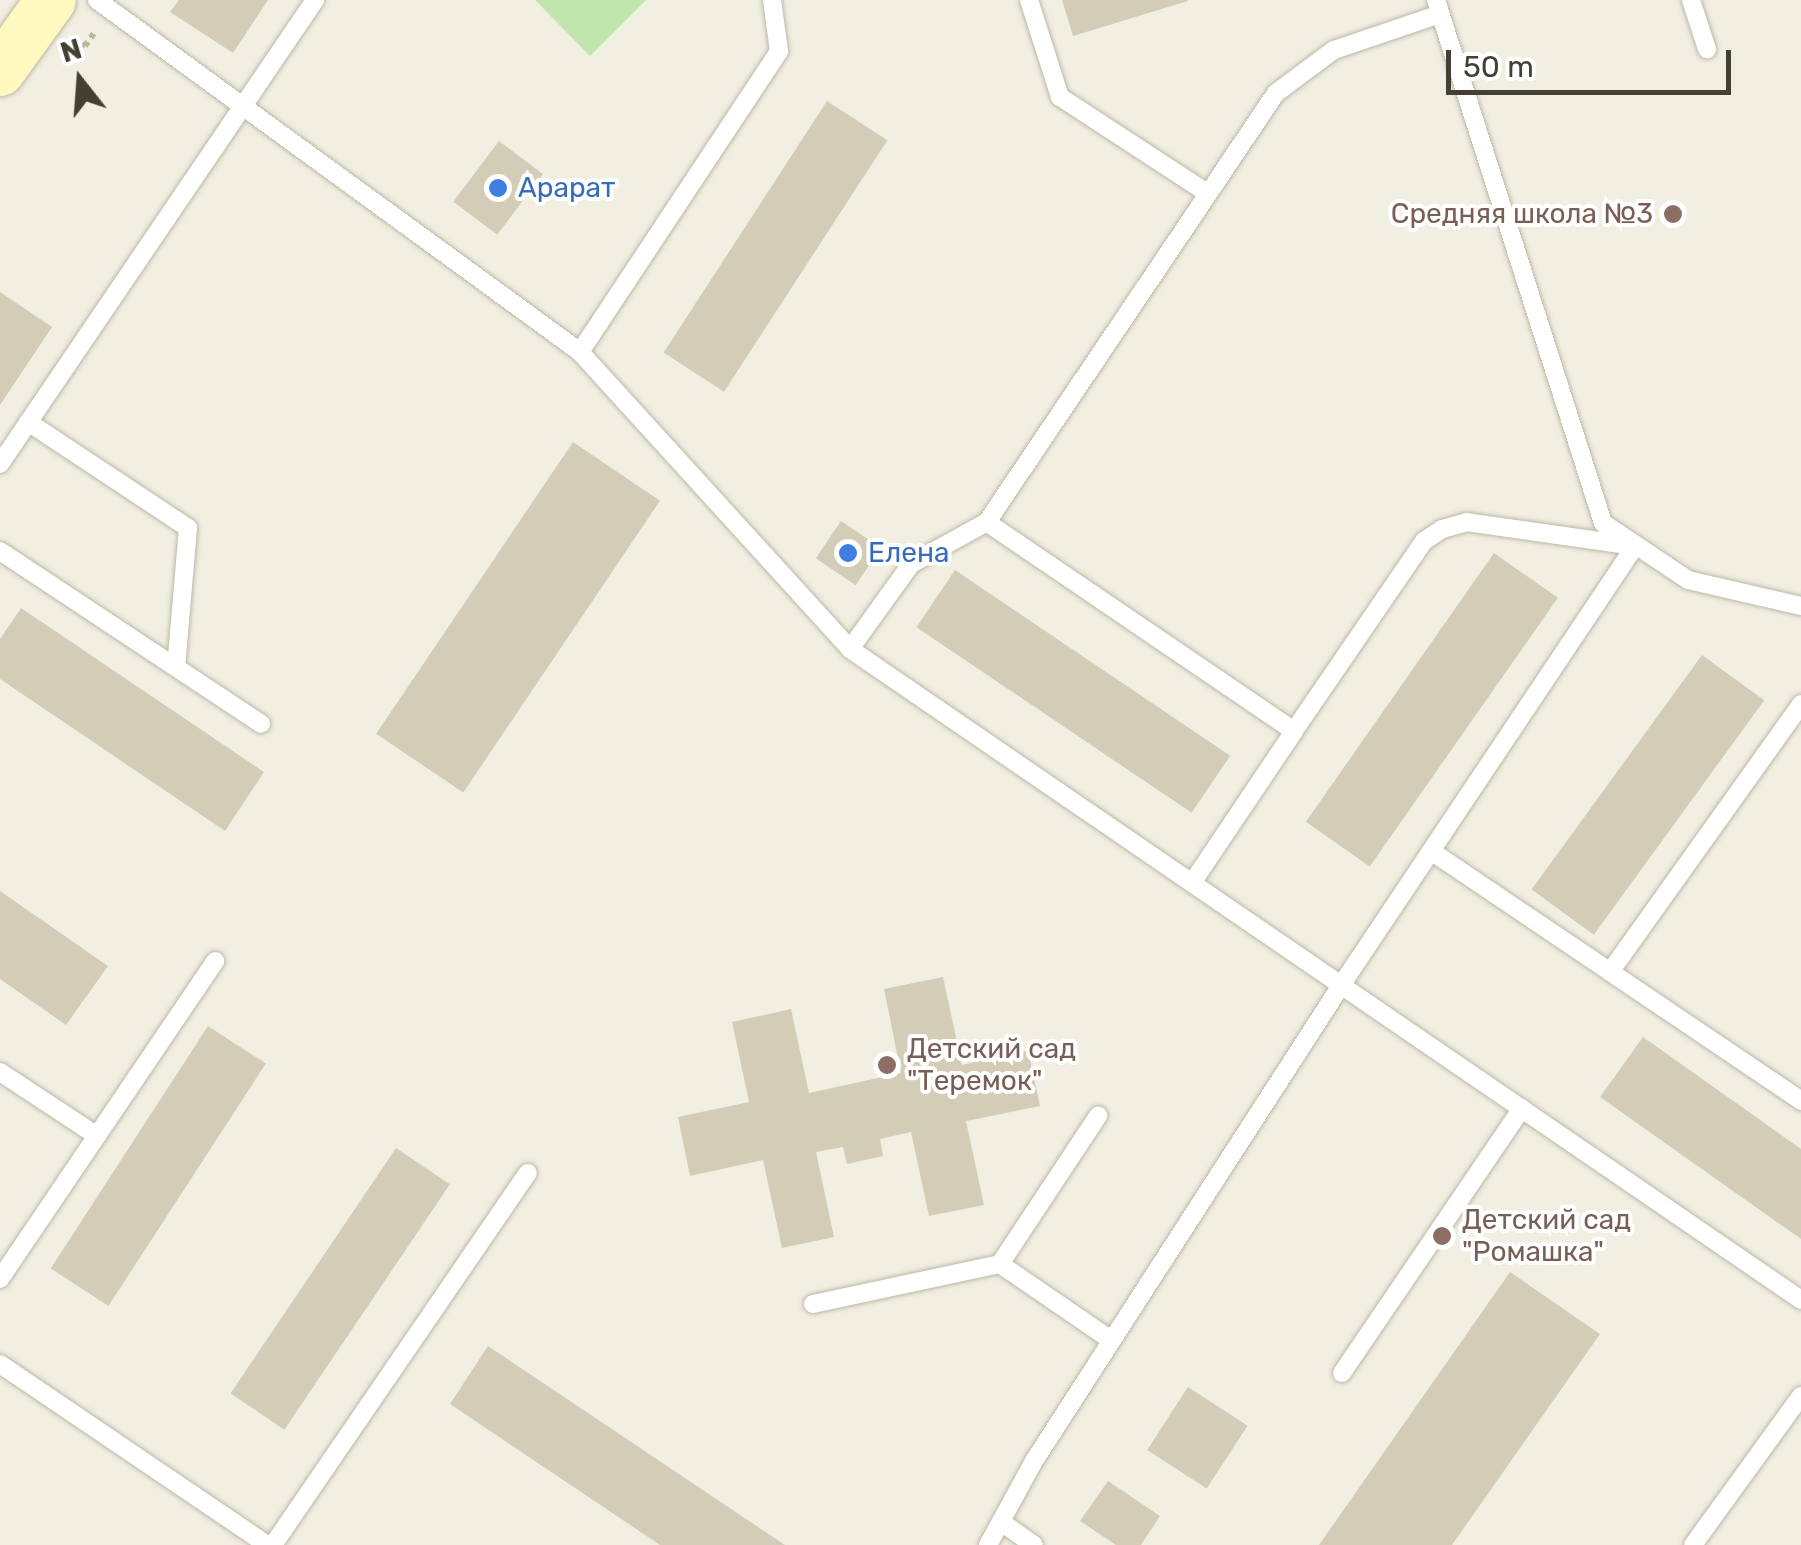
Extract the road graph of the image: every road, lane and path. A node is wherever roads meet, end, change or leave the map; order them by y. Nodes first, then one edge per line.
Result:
1 (51, 0) edge
2 (96, 0) edge
3 (315, 0) edge
4 (772, 0) edge
5 (1028, 0) edge
6 (1691, 0) edge
7 (1438, 7) edge
8 (1706, 49) dead end
9 (0, 71) edge
10 (242, 106) junction
11 (1206, 192) junction
12 (580, 352) junction
13 (28, 422) junction
14 (0, 464) edge
15 (987, 522) junction
16 (1635, 546) junction
17 (0, 551) edge
18 (1801, 606) edge
19 (850, 649) junction
20 (176, 667) junction
21 (1801, 704) edge
22 (262, 724) dead end
23 (1294, 731) junction
24 (1430, 851) junction
25 (1192, 883) junction
26 (215, 961) dead end
27 (1610, 972) junction
28 (1342, 984) junction
29 (0, 1072) edge
30 (1801, 1101) edge
31 (1522, 1108) junction
32 (1098, 1116) dead end
33 (97, 1136) junction
34 (528, 1173) dead end
35 (1000, 1264) junction
36 (0, 1279) edge
37 (1801, 1300) edge
38 (813, 1304) dead end
39 (1111, 1340) junction
40 (0, 1364) edge
41 (1342, 1373) dead end
42 (1801, 1396) edge
43 (1002, 1522) junction
44 (270, 1545) edge
45 (988, 1545) edge
46 (1034, 1545) edge
47 (1694, 1545) edge

1 - 9 main road
2 - 10 lane
3 - 10 lane
4 - 12 lane
5 - 11 lane
6 - 8 lane
7 - 11 lane
7 - 16 lane
10 - 12 lane
10 - 13 lane
11 - 15 lane
12 - 19 lane
13 - 14 lane
13 - 20 lane
15 - 19 lane
15 - 23 lane
16 - 18 lane
16 - 23 lane
16 - 24 lane
17 - 20 lane
19 - 25 lane
20 - 22 lane
21 - 27 lane
23 - 25 lane
24 - 27 lane
24 - 28 lane
25 - 28 lane
26 - 33 lane
27 - 30 lane
28 - 31 lane
28 - 39 lane
29 - 33 lane
31 - 37 lane
31 - 41 lane
32 - 35 lane
33 - 36 lane
34 - 44 lane
35 - 38 lane
35 - 39 lane
39 - 43 lane
40 - 44 lane
42 - 47 lane
43 - 45 lane
43 - 46 lane

